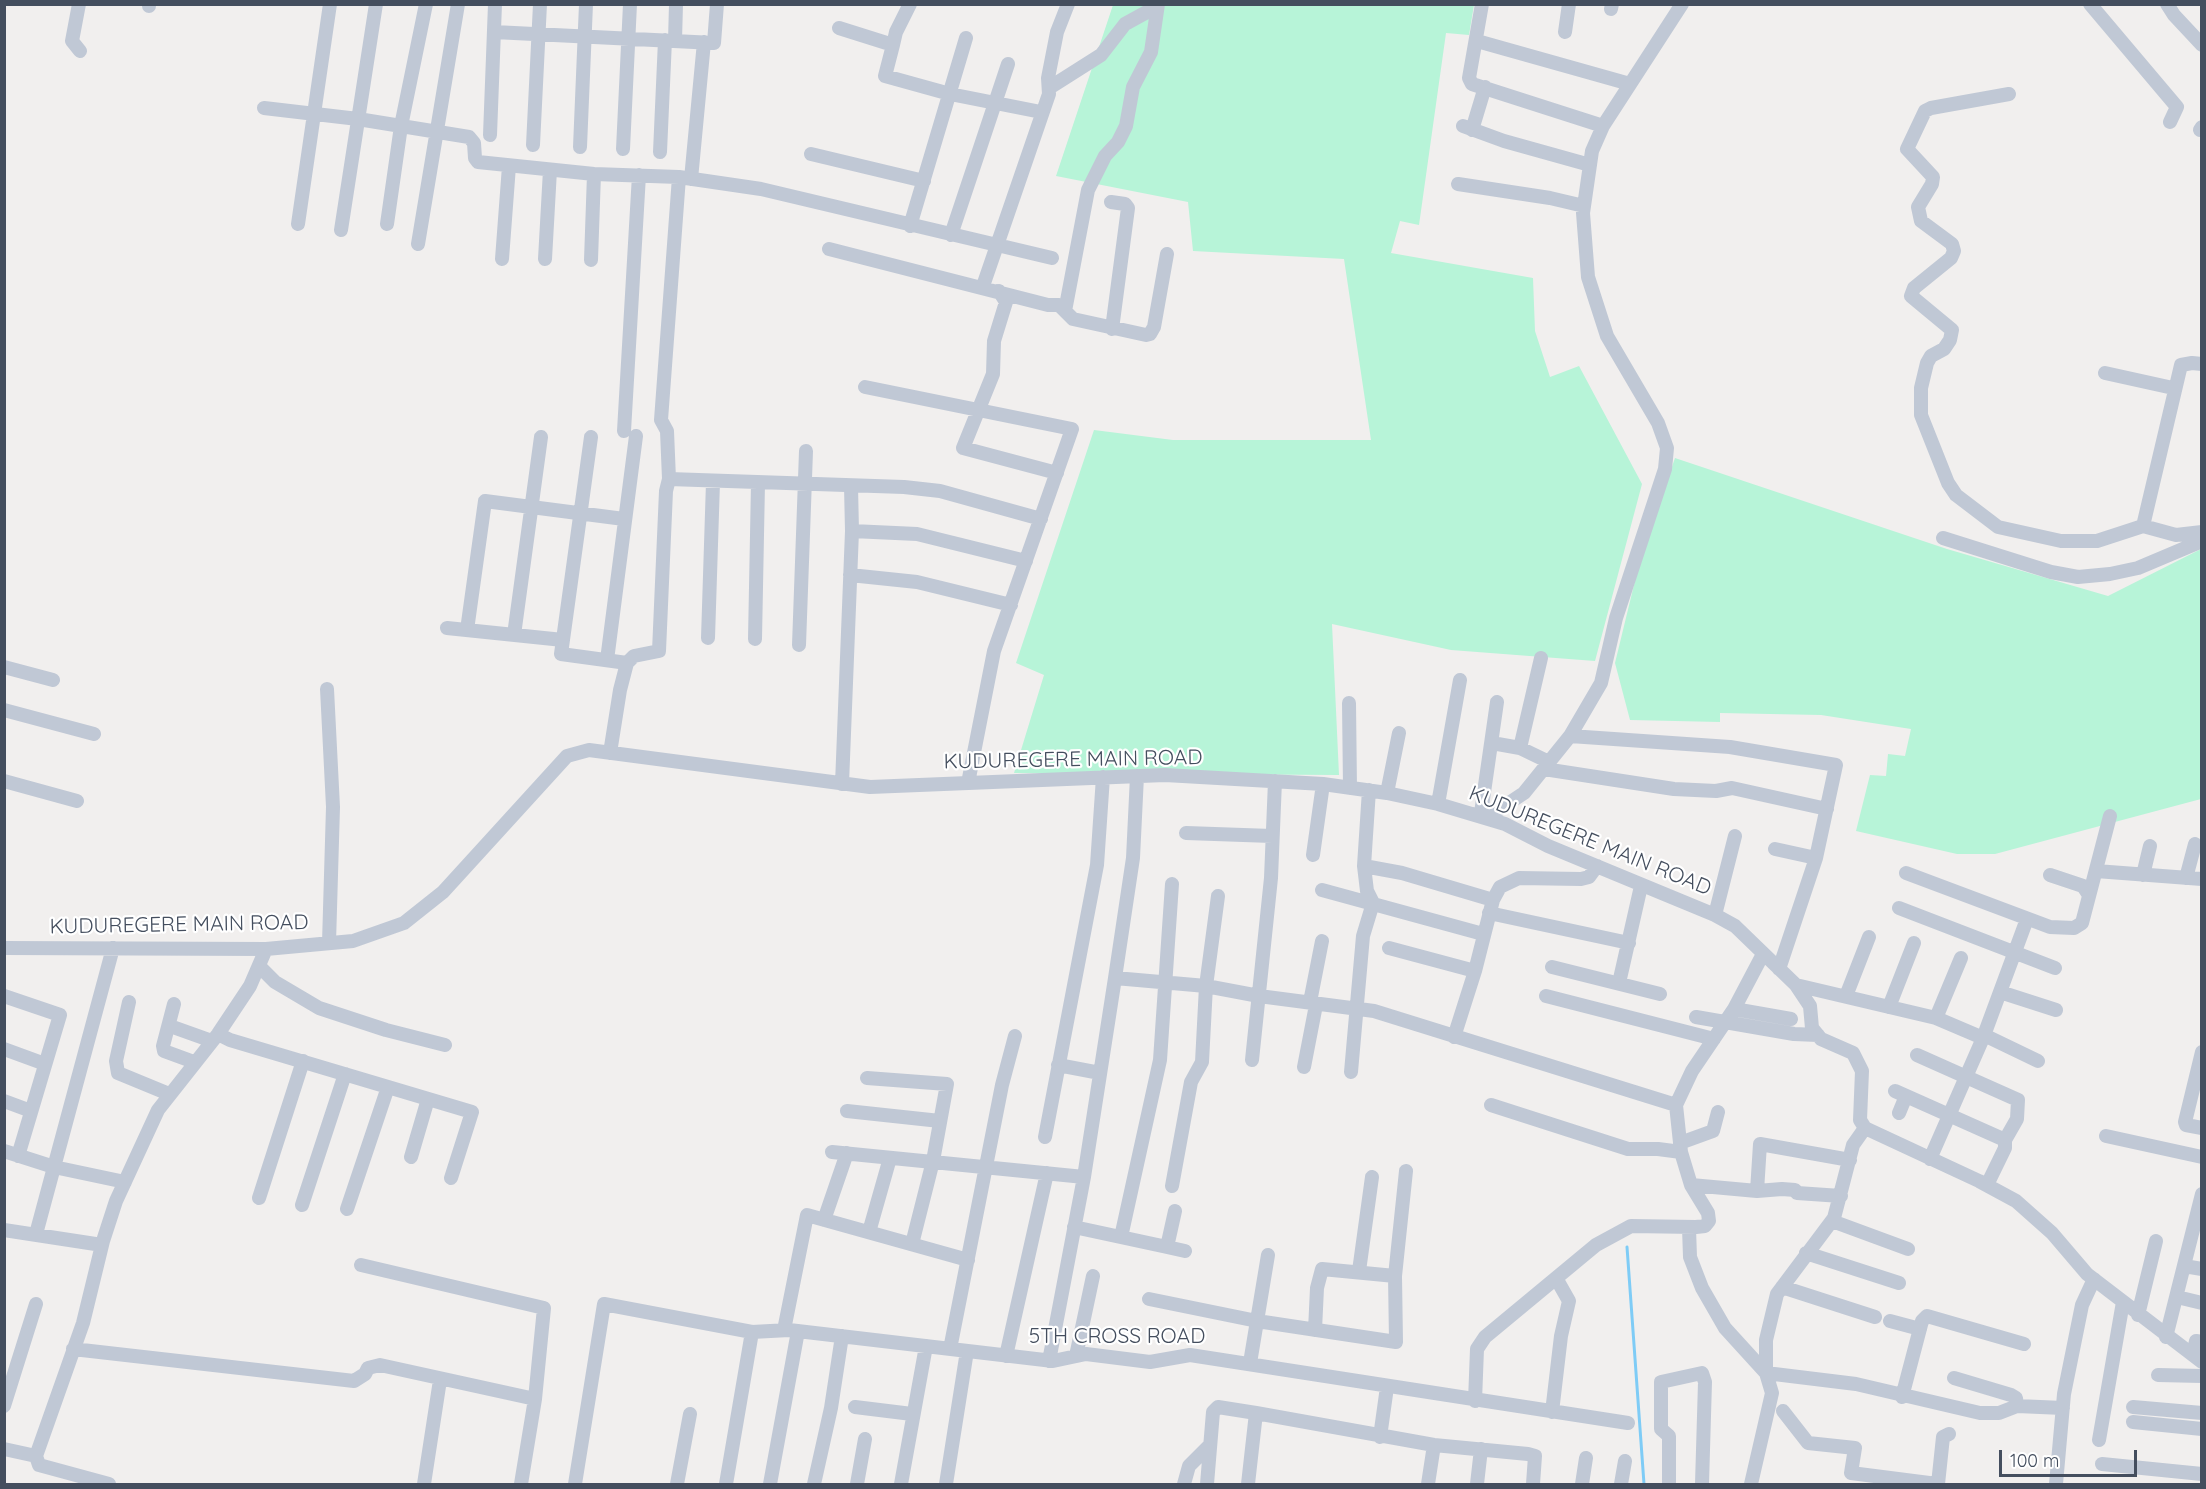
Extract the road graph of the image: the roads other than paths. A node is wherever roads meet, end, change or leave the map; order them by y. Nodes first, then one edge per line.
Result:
1 (79, 4) edge
2 (330, 4) edge
3 (376, 4) edge
4 (426, 4) edge
5 (458, 4) edge
6 (495, 4) edge
7 (540, 4) edge
8 (586, 4) edge
9 (630, 4) edge
10 (676, 4) edge
11 (717, 4) edge
12 (910, 4) edge
13 (1068, 4) edge
14 (1482, 4) edge
15 (1569, 4) edge
16 (1682, 4) edge
17 (2090, 4) edge
18 (2168, 4) edge
19 (1157, 6) edge
20 (839, 28) dead end
21 (494, 32) junction
22 (1565, 32) dead end
23 (539, 35) junction
24 (585, 38) junction
25 (966, 38) dead end
26 (628, 39) junction
27 (670, 40) junction
28 (1477, 41) junction
29 (704, 42) junction
30 (893, 45) junction
31 (2202, 45) edge
32 (80, 51) dead end
33 (1008, 64) dead end
34 (1630, 84) junction
35 (1485, 87) junction
36 (1049, 88) junction
37 (950, 94) junction
38 (2009, 94) dead end
39 (994, 103) junction
40 (264, 108) dead end
41 (1041, 112) junction
42 (314, 114) junction
43 (358, 119) junction
44 (2170, 122) dead end
45 (401, 126) junction
46 (1603, 126) junction
47 (437, 131) junction
48 (490, 135) dead end
49 (533, 145) dead end
50 (580, 147) dead end
51 (623, 149) dead end
52 (660, 153) dead end
53 (811, 154) dead end
54 (1590, 165) junction
55 (509, 166) junction
56 (550, 170) junction
57 (594, 174) junction
58 (639, 175) junction
59 (685, 178) junction
60 (924, 180) junction
61 (1458, 184) dead end
62 (1111, 202) dead end
63 (1584, 206) junction
64 (298, 224) dead end
65 (387, 224) dead end
66 (910, 226) junction
67 (341, 230) dead end
68 (951, 235) junction
69 (418, 244) dead end
70 (996, 245) junction
71 (829, 249) dead end
72 (1167, 254) dead end
73 (1052, 258) dead end
74 (502, 259) dead end
75 (546, 259) dead end
76 (591, 260) dead end
77 (983, 286) junction
78 (999, 291) junction
79 (1065, 311) junction
80 (1112, 329) junction
81 (2202, 364) edge
82 (2105, 372) dead end
83 (865, 387) dead end
84 (2174, 388) junction
85 (979, 411) junction
86 (541, 437) dead end
87 (591, 437) dead end
88 (806, 452) dead end
89 (1057, 473) junction
90 (669, 480) junction
91 (712, 482) junction
92 (758, 483) junction
93 (804, 484) junction
94 (851, 486) junction
95 (531, 507) junction
96 (581, 513) junction
97 (624, 519) junction
98 (1041, 519) junction
99 (2143, 526) junction
100 (852, 531) junction
101 (2202, 532) edge
102 (1943, 538) dead end
103 (2202, 541) edge
104 (1026, 561) junction
105 (850, 575) junction
106 (1011, 604) junction
107 (447, 628) dead end
108 (467, 630) junction
109 (514, 635) junction
110 (708, 638) dead end
111 (755, 639) dead end
112 (563, 640) junction
113 (799, 645) dead end
114 (1541, 658) dead end
115 (607, 660) junction
116 (627, 663) junction
117 (4, 667) edge
118 (53, 680) dead end
119 (1460, 680) dead end
120 (327, 690) dead end
121 (1497, 702) dead end
122 (1349, 703) dead end
123 (4, 711) edge
124 (1399, 733) dead end
125 (94, 734) dead end
126 (1570, 736) junction
127 (1492, 743) junction
128 (1520, 748) junction
129 (610, 753) junction
130 (1546, 766) junction
131 (1137, 776) junction
132 (1103, 777) junction
133 (4, 781) edge
134 (1275, 781) junction
135 (968, 783) junction
136 (842, 784) junction
137 (1323, 784) junction
138 (1350, 788) junction
139 (1369, 790) junction
140 (1387, 793) junction
141 (77, 801) dead end
142 (1438, 804) junction
143 (1827, 809) junction
144 (1477, 813) junction
145 (2110, 816) dead end
146 (1186, 833) dead end
147 (1272, 836) junction
148 (1735, 836) dead end
149 (2195, 844) dead end
150 (2150, 846) dead end
151 (1775, 849) dead end
152 (1313, 855) dead end
153 (1816, 858) junction
154 (1364, 866) junction
155 (1597, 866) junction
156 (2096, 871) junction
157 (1906, 873) dead end
158 (2050, 875) dead end
159 (2143, 875) junction
160 (2186, 878) junction
161 (2202, 879) edge
162 (1172, 884) dead end
163 (1641, 886) junction
164 (1322, 890) dead end
165 (2089, 895) junction
166 (1218, 896) dead end
167 (1374, 903) junction
168 (1491, 906) junction
169 (1899, 908) dead end
170 (1715, 915) junction
171 (2027, 919) junction
172 (1483, 934) junction
173 (1869, 937) dead end
174 (1322, 941) dead end
175 (329, 943) junction
176 (1629, 943) junction
177 (1914, 943) dead end
178 (4, 948) edge
179 (113, 948) junction
180 (1389, 948) dead end
181 (266, 949) junction
182 (2015, 952) junction
183 (1763, 954) junction
184 (1961, 958) dead end
185 (260, 967) junction
186 (1552, 967) dead end
187 (2055, 968) dead end
188 (1779, 969) junction
189 (1475, 971) junction
190 (1115, 978) junction
191 (1619, 983) junction
192 (1165, 984) junction
193 (1796, 985) junction
194 (1206, 986) junction
195 (2000, 992) junction
196 (1660, 994) dead end
197 (4, 996) edge
198 (1259, 996) junction
199 (1546, 996) dead end
200 (1846, 996) junction
201 (129, 1002) dead end
202 (1313, 1003) junction
203 (174, 1004) dead end
204 (1889, 1007) junction
205 (1355, 1008) junction
206 (1734, 1008) junction
207 (2056, 1010) dead end
208 (1696, 1017) dead end
209 (1936, 1018) junction
210 (1791, 1019) dead end
211 (1724, 1023) junction
212 (170, 1026) junction
213 (1818, 1035) junction
214 (1015, 1036) dead end
215 (1983, 1036) junction
216 (215, 1037) junction
217 (1454, 1037) junction
218 (1714, 1039) junction
219 (445, 1046) dead end
220 (4, 1049) edge
221 (2202, 1052) edge
222 (1917, 1055) dead end
223 (1252, 1060) dead end
224 (303, 1061) junction
225 (194, 1062) junction
226 (2038, 1062) dead end
227 (45, 1064) junction
228 (1058, 1065) junction
229 (1304, 1067) dead end
230 (1350, 1072) dead end
231 (1100, 1073) junction
232 (345, 1074) junction
233 (1966, 1076) junction
234 (867, 1078) dead end
235 (388, 1087) junction
236 (170, 1094) junction
237 (428, 1099) junction
238 (4, 1101) edge
239 (1491, 1105) dead end
240 (1676, 1105) junction
241 (32, 1111) junction
242 (847, 1111) dead end
243 (1718, 1112) dead end
244 (1899, 1113) dead end
245 (1950, 1114) junction
246 (940, 1121) junction
247 (1865, 1128) junction
248 (2202, 1128) edge
249 (2106, 1136) dead end
250 (1045, 1137) dead end
251 (2005, 1140) junction
252 (1680, 1148) junction
253 (4, 1151) edge
254 (832, 1152) dead end
255 (847, 1154) junction
256 (18, 1156) junction
257 (411, 1157) dead end
258 (2202, 1157) edge
259 (890, 1158) junction
260 (1930, 1159) junction
261 (1850, 1160) junction
262 (933, 1161) junction
263 (54, 1167) junction
264 (986, 1168) junction
265 (1406, 1171) dead end
266 (1047, 1173) junction
267 (1084, 1177) junction
268 (1372, 1177) dead end
269 (451, 1178) dead end
270 (125, 1182) junction
271 (1691, 1185) junction
272 (1987, 1185) junction
273 (1172, 1186) dead end
274 (1757, 1191) junction
275 (2201, 1195) edge
276 (1840, 1196) junction
277 (259, 1198) dead end
278 (302, 1205) dead end
279 (347, 1209) dead end
280 (1175, 1211) dead end
281 (824, 1220) junction
282 (1832, 1221) junction
283 (1074, 1227) junction
284 (1689, 1228) junction
285 (4, 1230) edge
286 (869, 1232) junction
287 (36, 1234) junction
288 (2197, 1235) edge
289 (1121, 1238) junction
290 (2156, 1241) dead end
291 (912, 1244) junction
292 (102, 1245) junction
293 (1167, 1247) junction
294 (1908, 1250) dead end
295 (1185, 1251) dead end
296 (1806, 1253) junction
297 (1268, 1255) dead end
298 (968, 1260) junction
299 (361, 1264) dead end
300 (2184, 1266) junction
301 (2202, 1269) edge
302 (1359, 1271) junction
303 (1094, 1276) dead end
304 (1395, 1276) junction
305 (1556, 1278) junction
306 (2094, 1279) junction
307 (1899, 1283) dead end
308 (1782, 1287) junction
309 (2177, 1297) junction
310 (1149, 1299) dead end
311 (2123, 1302) junction
312 (2202, 1303) edge
313 (36, 1304) dead end
314 (2138, 1315) junction
315 (1875, 1317) dead end
316 (1257, 1321) junction
317 (1890, 1322) dead end
318 (1920, 1329) junction
319 (791, 1330) junction
320 (1315, 1330) junction
321 (752, 1332) junction
322 (842, 1336) junction
323 (2166, 1337) junction
324 (2202, 1342) edge
325 (2024, 1344) dead end
326 (926, 1346) junction
327 (950, 1349) junction
328 (73, 1350) junction
329 (968, 1351) junction
330 (1006, 1356) junction
331 (1076, 1356) junction
332 (2197, 1358) edge
333 (1049, 1361) junction
334 (1250, 1364) junction
335 (1766, 1373) junction
336 (2158, 1375) dead end
337 (2202, 1376) edge
338 (1954, 1378) dead end
339 (440, 1380) junction
340 (1387, 1387) junction
341 (1902, 1396) junction
342 (535, 1399) junction
343 (1475, 1401) junction
344 (4, 1406) edge
345 (2017, 1406) junction
346 (855, 1407) dead end
347 (2133, 1407) dead end
348 (2063, 1408) junction
349 (1783, 1411) dead end
350 (1552, 1412) junction
351 (1256, 1413) junction
352 (2202, 1413) edge
353 (690, 1414) dead end
354 (912, 1414) junction
355 (2133, 1422) dead end
356 (1628, 1423) dead end
357 (2202, 1429) edge
358 (1949, 1434) dead end
359 (1380, 1437) junction
360 (865, 1438) dead end
361 (2099, 1440) dead end
362 (1434, 1445) junction
363 (1209, 1446) junction
364 (4, 1449) edge
365 (1481, 1449) junction
366 (36, 1456) junction
367 (1586, 1458) dead end
368 (1625, 1461) dead end
369 (2102, 1464) dead end
370 (2202, 1474) edge
371 (1850, 1479) edge
372 (1871, 1480) edge
373 (1904, 1482) edge
374 (109, 1485) edge
375 (424, 1485) edge
376 (521, 1485) edge
377 (575, 1485) edge
378 (677, 1485) edge
379 (726, 1485) edge
380 (770, 1485) edge
381 (814, 1485) edge
382 (857, 1485) edge
383 (901, 1485) edge
384 (946, 1485) edge
385 (1184, 1485) edge
386 (1207, 1485) edge
387 (1248, 1485) edge
388 (1428, 1485) edge
389 (1477, 1485) edge
390 (1533, 1485) edge
391 (1582, 1485) edge
392 (1621, 1485) edge
393 (1669, 1485) edge
394 (1702, 1485) edge
395 (1751, 1485) edge
396 (1938, 1485) edge
397 (2056, 1485) edge

1 - 32 street
2 - 42 street
3 - 43 street
4 - 45 street
5 - 47 street
6 - 21 street
7 - 23 street
8 - 24 street
9 - 26 street
10 - 27 street
11 - 29 street
12 - 30 street
13 - 36 street
14 - 28 street
15 - 22 street
16 - 34 street
17 - 44 street
18 - 31 street
19 - 36 street
19 - 79 street
20 - 30 street
21 - 23 street
21 - 48 street
23 - 24 street
23 - 49 street
24 - 26 street
24 - 50 street
25 - 37 street
26 - 27 street
26 - 51 street
27 - 29 street
27 - 52 street
28 - 34 street
28 - 35 street
29 - 59 street
30 - 37 street
33 - 39 street
34 - 46 street
35 - 46 street
35 - 54 street
36 - 41 street
37 - 39 street
37 - 60 street
38 - 99 street
39 - 41 street
39 - 68 street
40 - 42 street
41 - 70 street
42 - 43 street
42 - 64 street
43 - 45 street
43 - 67 street
45 - 47 street
45 - 65 street
46 - 54 street
47 - 55 street
47 - 69 street
53 - 60 street
54 - 63 street
55 - 56 street
55 - 74 street
56 - 57 street
56 - 75 street
57 - 58 street
57 - 76 street
58 - 59 street
58 - 97 street
59 - 66 street
59 - 90 street
60 - 66 street
61 - 63 street
62 - 80 street
63 - 126 street
66 - 68 street
68 - 70 street
70 - 73 street
70 - 77 street
71 - 77 street
72 - 80 street
77 - 78 street
78 - 79 street
78 - 85 street
79 - 80 street
81 - 84 street
82 - 84 street
83 - 85 street
84 - 99 street
85 - 89 street
85 - 89 street
86 - 95 street
87 - 96 street
88 - 93 street
89 - 98 street
90 - 91 street
90 - 116 street
91 - 92 street
91 - 110 street
92 - 93 street
92 - 111 street
93 - 94 street
93 - 113 street
94 - 98 street
94 - 100 street
95 - 96 street
95 - 108 street
95 - 109 street
96 - 97 street
96 - 112 street
97 - 115 street
98 - 104 street
99 - 101 street
100 - 104 street
100 - 105 street
102 - 103 street
104 - 106 street
105 - 106 street
105 - 136 street
106 - 135 street
107 - 108 street
108 - 109 street
109 - 112 street
112 - 115 street
114 - 128 street
115 - 116 street
116 - 129 street
117 - 118 street
119 - 142 street
120 - 175 street
121 - 127 street
122 - 138 street
123 - 125 street
124 - 140 street
126 - 130 street
126 - 143 street
127 - 128 street
127 - 144 street
128 - 130 street
129 - 136 street, KUDUREGERE MAIN ROAD
129 - 175 street, KUDUREGERE MAIN ROAD
130 - 143 street
130 - 144 street
131 - 132 street, KUDUREGERE MAIN ROAD
131 - 134 street, KUDUREGERE MAIN ROAD
131 - 190 street
132 - 135 street, KUDUREGERE MAIN ROAD
132 - 228 street
133 - 141 street
134 - 137 street, KUDUREGERE MAIN ROAD
134 - 147 street
135 - 136 street, KUDUREGERE MAIN ROAD
137 - 138 street, KUDUREGERE MAIN ROAD
137 - 152 street
138 - 139 street, KUDUREGERE MAIN ROAD
139 - 140 street, KUDUREGERE MAIN ROAD
139 - 154 street
140 - 142 street, KUDUREGERE MAIN ROAD
142 - 144 street, KUDUREGERE MAIN ROAD
143 - 153 street
144 - 155 street, KUDUREGERE MAIN ROAD
145 - 156 street
146 - 147 street
147 - 198 street
148 - 170 street
149 - 160 street
150 - 159 street
151 - 153 street
153 - 188 street
154 - 167 street
154 - 168 street
155 - 163 street, KUDUREGERE MAIN ROAD
155 - 168 street
156 - 159 street
156 - 165 street
157 - 171 street
158 - 165 street
159 - 160 street
160 - 161 street
162 - 192 street
163 - 170 street, KUDUREGERE MAIN ROAD
163 - 176 street
164 - 167 street
165 - 171 street
166 - 194 street
167 - 172 street
167 - 205 street
168 - 172 street
168 - 176 street
169 - 182 street
170 - 183 street, KUDUREGERE MAIN ROAD
171 - 182 street
172 - 189 street
173 - 200 street
174 - 202 street
175 - 181 street, KUDUREGERE MAIN ROAD
176 - 191 street
177 - 204 street
178 - 179 street, KUDUREGERE MAIN ROAD
179 - 181 street, KUDUREGERE MAIN ROAD
179 - 263 street
180 - 189 street
181 - 185 street
182 - 187 street
182 - 195 street
183 - 188 street, KUDUREGERE MAIN ROAD
183 - 206 street
184 - 209 street
185 - 216 street
185 - 219 street
186 - 191 street
188 - 193 street, KUDUREGERE MAIN ROAD
189 - 217 street
190 - 192 street
190 - 231 street
191 - 196 street
192 - 194 street
192 - 289 street
193 - 200 street
193 - 213 street, KUDUREGERE MAIN ROAD
194 - 198 street
194 - 273 street
195 - 207 street
195 - 215 street
197 - 227 street
198 - 202 street
198 - 223 street
199 - 218 street
200 - 204 street
201 - 236 street
202 - 205 street
202 - 229 street
203 - 212 street
204 - 209 street
205 - 217 street
205 - 230 street
206 - 210 street
206 - 211 street
208 - 211 street
209 - 215 street
211 - 213 street
211 - 218 street
212 - 216 street
212 - 225 street
213 - 247 street
214 - 264 street
215 - 226 street
215 - 233 street
216 - 224 street
216 - 225 street
217 - 240 street
218 - 240 street
220 - 227 street
221 - 248 street
222 - 233 street
224 - 232 street
224 - 277 street
225 - 236 street
227 - 241 street
228 - 231 street
228 - 250 street
231 - 267 street
232 - 235 street
232 - 278 street
233 - 245 street
233 - 251 street
234 - 246 street
235 - 237 street
235 - 279 street
236 - 270 street
237 - 257 street
237 - 269 street
238 - 241 street
239 - 252 street
240 - 252 street
241 - 256 street
242 - 246 street
243 - 252 street
244 - 245 street
245 - 251 street
245 - 260 street
246 - 262 street
247 - 260 street
247 - 261 street
249 - 258 street
251 - 272 street
252 - 271 street
253 - 256 street
254 - 255 street
255 - 259 street
255 - 281 street
256 - 263 street
259 - 262 street
259 - 286 street
260 - 272 street
261 - 274 street
261 - 276 street
262 - 264 street
262 - 291 street
263 - 270 street
263 - 287 street
264 - 266 street
264 - 298 street
265 - 304 street
266 - 267 street
266 - 330 street
267 - 283 street
268 - 302 street
270 - 292 street
271 - 274 street
271 - 284 street
272 - 306 street
274 - 276 street
275 - 288 street
276 - 282 street
280 - 293 street
281 - 286 street
281 - 319 street
282 - 294 street
282 - 296 street
283 - 289 street
283 - 333 street
284 - 305 street
284 - 335 street
285 - 287 street
286 - 291 street
287 - 292 street
288 - 300 street
289 - 293 street
290 - 314 street
291 - 298 street
292 - 328 street
293 - 295 street
296 - 307 street
296 - 308 street
297 - 316 street
298 - 327 street
299 - 342 street
300 - 301 street
300 - 309 street
302 - 304 street
302 - 320 street
303 - 331 street
304 - 320 street
305 - 343 street
305 - 350 street
306 - 311 street
306 - 348 street
308 - 315 street
308 - 335 street
309 - 312 street
309 - 323 street
310 - 316 street
311 - 314 street
311 - 361 street
313 - 344 street
314 - 323 street
316 - 320 street
316 - 334 street
317 - 318 street
318 - 325 street
318 - 341 street
319 - 321 street, 5TH CROSS ROAD
319 - 322 street, 5TH CROSS ROAD
319 - 380 street
321 - 377 street, 5TH CROSS ROAD
321 - 379 street
322 - 326 street, 5TH CROSS ROAD
322 - 381 street
323 - 332 street
324 - 332 street
326 - 327 street, 5TH CROSS ROAD
326 - 354 street
327 - 329 street, 5TH CROSS ROAD
328 - 339 street
328 - 366 street
329 - 330 street, 5TH CROSS ROAD
329 - 384 street
330 - 333 street, 5TH CROSS ROAD
331 - 333 street, 5TH CROSS ROAD
331 - 334 street, 5TH CROSS ROAD
334 - 340 street, 5TH CROSS ROAD
335 - 341 street
335 - 395 street
336 - 337 street
338 - 345 street
339 - 342 street
339 - 375 street
340 - 343 street, 5TH CROSS ROAD
340 - 359 street
341 - 345 street
342 - 376 street
343 - 350 street, 5TH CROSS ROAD
345 - 348 street
346 - 354 street
347 - 352 street
348 - 397 street
349 - 371 street
350 - 356 street, 5TH CROSS ROAD
351 - 359 street
351 - 363 street
351 - 387 street
353 - 378 street
354 - 383 street
355 - 357 street
358 - 396 street
359 - 362 street
360 - 382 street
362 - 365 street
362 - 388 street
363 - 385 street
363 - 386 street
364 - 366 street
365 - 389 street
365 - 390 street
366 - 374 street
367 - 391 street
368 - 392 street
369 - 370 street
371 - 372 street
372 - 373 street
373 - 396 street
393 - 394 street

